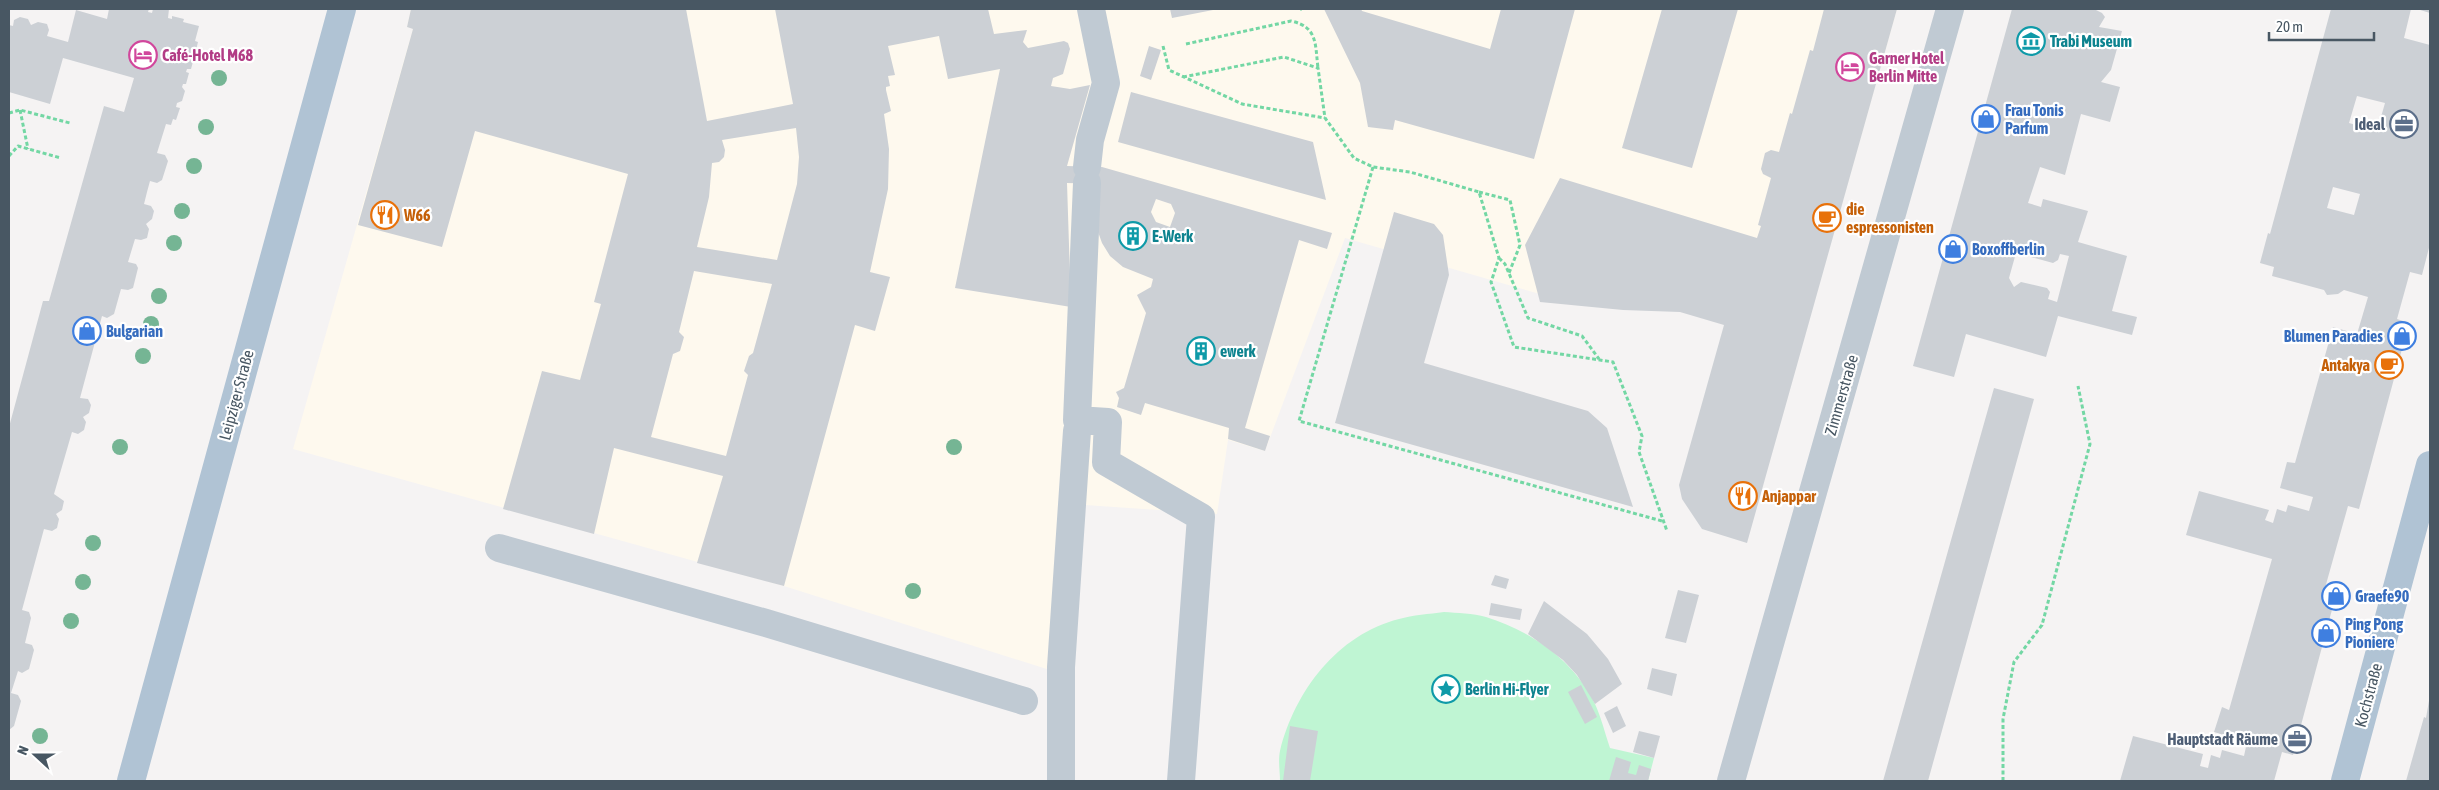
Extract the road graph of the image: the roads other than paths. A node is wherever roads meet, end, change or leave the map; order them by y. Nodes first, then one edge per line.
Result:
1 (342, 9) edge
2 (1091, 9) edge
3 (1950, 9) edge
4 (1077, 431) dead end
5 (2430, 465) edge
6 (499, 548) dead end
7 (1024, 701) dead end
8 (130, 781) edge
9 (1061, 781) edge
10 (1181, 781) edge
11 (1730, 781) edge
12 (2345, 781) edge

1 - 8 main road, Leipziger Straße
2 - 10 street
3 - 11 street, Zimmerstraße
4 - 9 street
5 - 12 main road, Kochstraße
6 - 7 street

